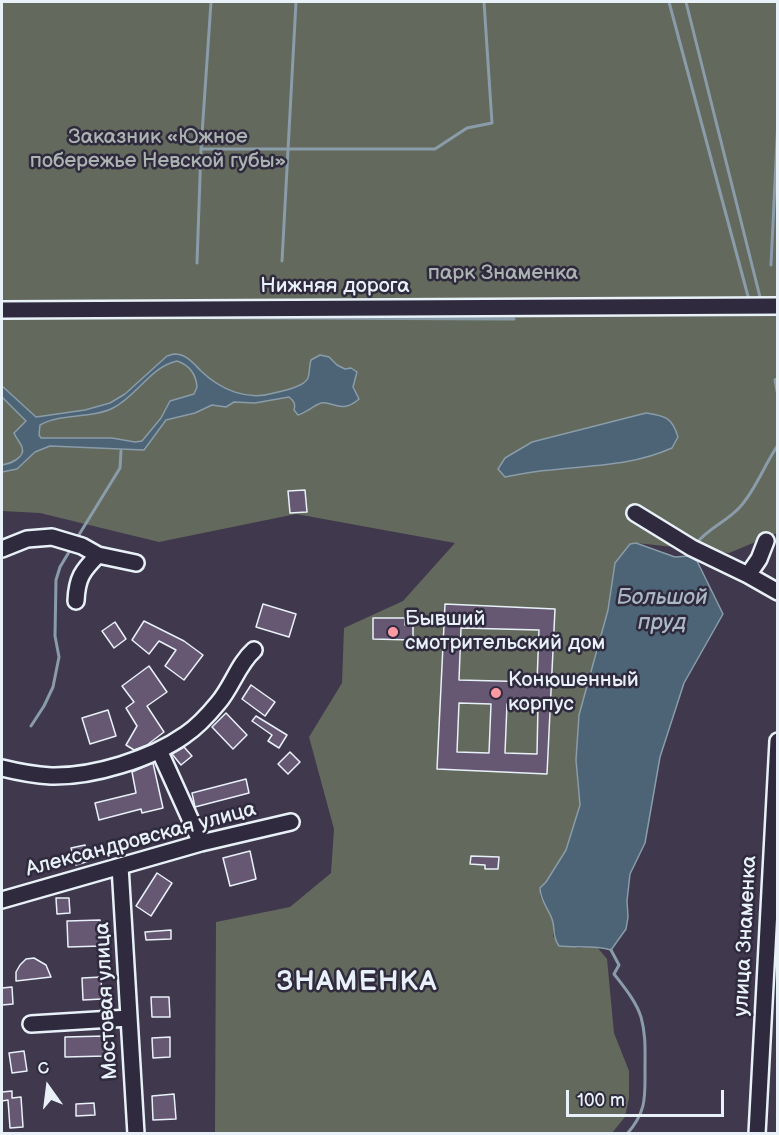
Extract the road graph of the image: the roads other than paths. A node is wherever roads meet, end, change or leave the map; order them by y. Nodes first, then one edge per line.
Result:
1 (777, 306) edge
2 (2, 310) edge
3 (635, 513) dead end
4 (766, 541) dead end
5 (7, 546) edge
6 (98, 555) junction
7 (136, 563) dead end
8 (748, 575) junction
9 (777, 592) edge
10 (76, 601) dead end
11 (254, 650) dead end
12 (777, 741) edge
13 (159, 750) junction
14 (2, 768) edge
15 (291, 822) dead end
16 (201, 843) junction
17 (120, 866) junction
18 (2, 900) edge
19 (129, 1018) junction
20 (31, 1024) dead end
21 (136, 1134) edge
22 (757, 1134) edge

1 - 2 street, Нижняя дорога
3 - 8 street
4 - 8 street
5 - 6 street
6 - 7 street
6 - 10 street
8 - 9 street
11 - 13 street
12 - 22 street, улица Знаменка
13 - 14 street
13 - 16 street
15 - 16 street, Александровская улица
16 - 17 street, Александровская улица
17 - 18 street, Александровская улица
17 - 19 street, Мостовая улица
19 - 20 street
19 - 21 street, Мостовая улица

